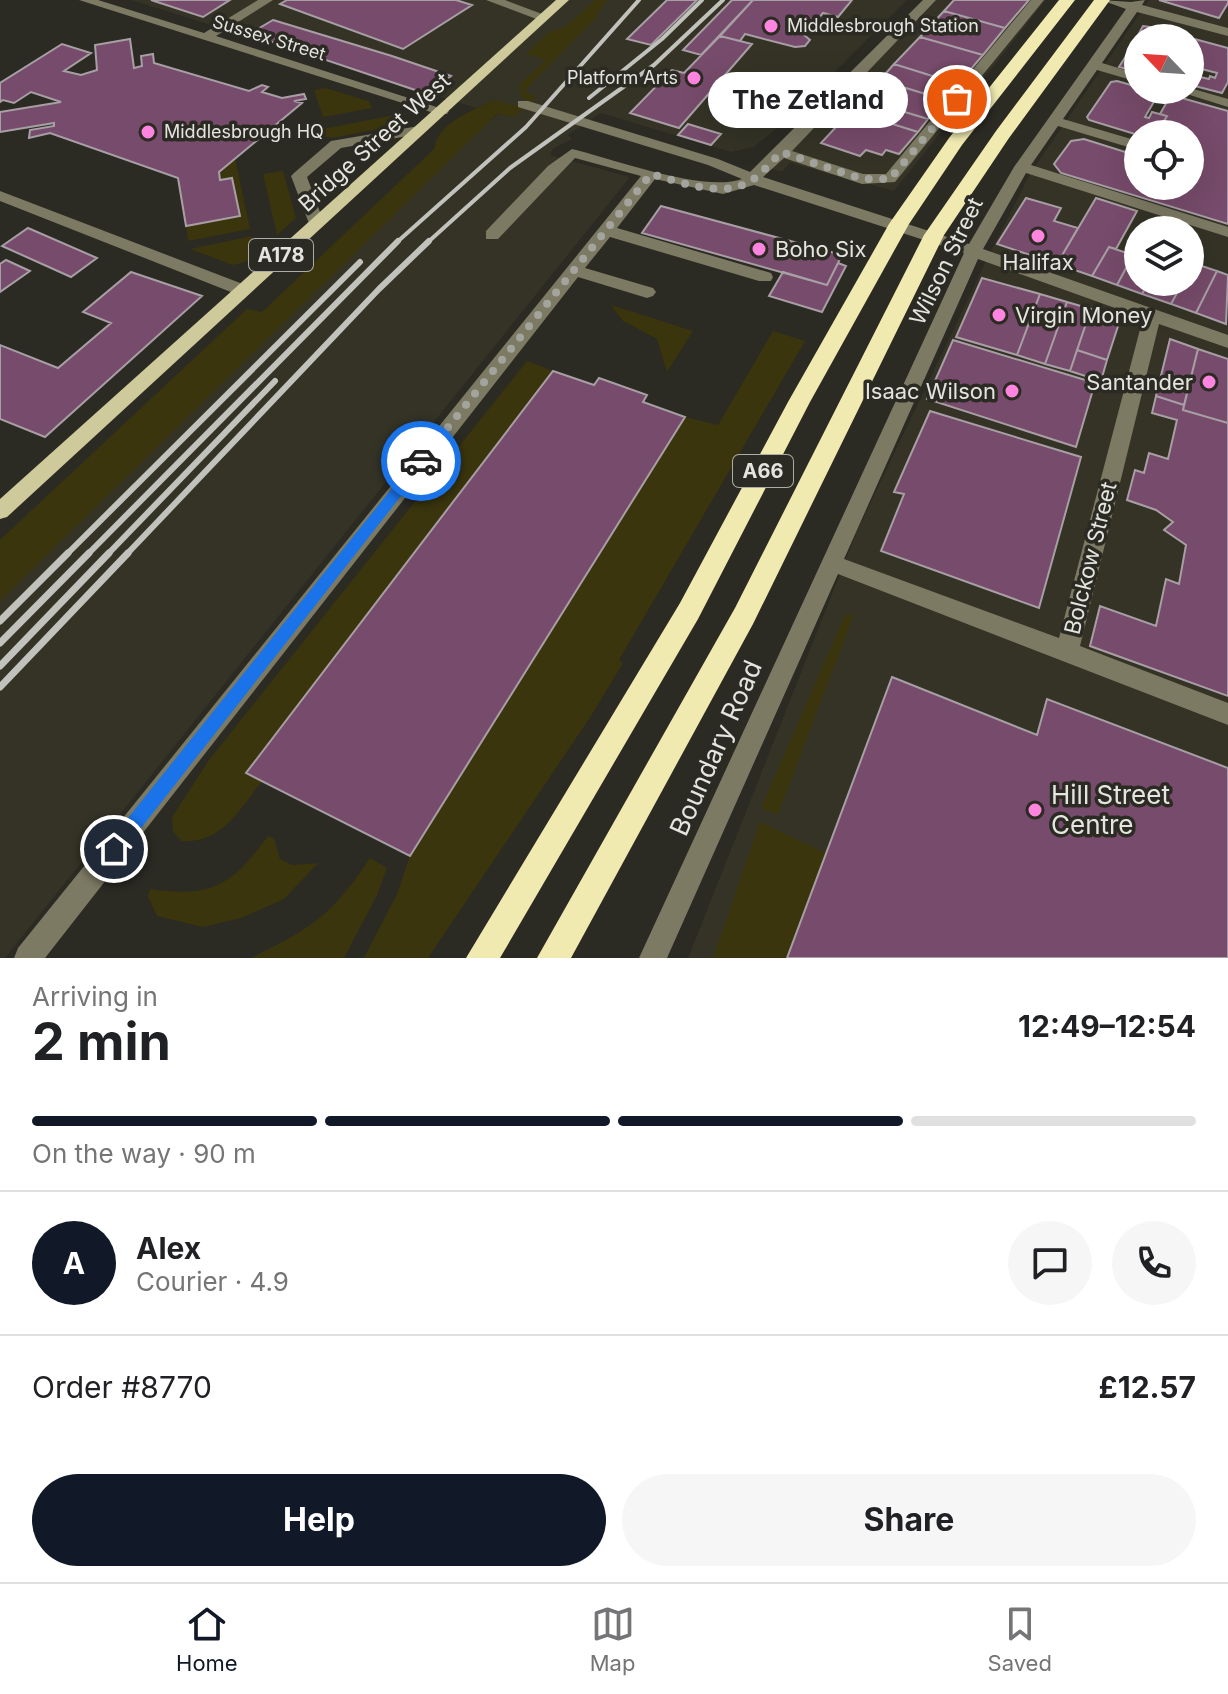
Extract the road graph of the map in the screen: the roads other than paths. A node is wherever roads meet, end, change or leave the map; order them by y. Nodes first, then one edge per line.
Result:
1 (85, 0) edge
2 (267, 0) edge
3 (492, 0) edge
4 (563, 0) edge
5 (930, 0) edge
6 (1038, 0) edge
7 (1067, 0) edge
8 (1104, 0) edge
9 (111, 3) edge
10 (1136, 3) edge
11 (544, 17) junction
12 (1228, 32) edge
13 (206, 37) junction
14 (1094, 65) junction
15 (1124, 74) edge
16 (1204, 96) edge
17 (1228, 103) edge
18 (523, 104) dead end
19 (442, 111) junction
20 (1055, 121) junction
21 (419, 130) junction
22 (1124, 142) edge
23 (781, 152) junction
24 (1022, 167) junction
25 (651, 174) junction
26 (754, 178) junction
27 (0, 196) edge
28 (316, 223) junction
29 (605, 230) junction
30 (1228, 232) edge
31 (492, 235) dead end
32 (973, 251) junction
33 (573, 270) junction
34 (765, 277) dead end
35 (242, 290) junction
36 (647, 292) dead end
37 (1152, 316) junction
38 (1228, 342) edge
39 (0, 511) edge
40 (832, 563) junction
41 (1067, 651) junction
42 (1228, 714) edge
43 (28, 958) edge
44 (482, 958) edge
45 (553, 958) edge
46 (653, 958) edge

1 - 9 street, Sussex Street
2 - 13 street
3 - 11 street
4 - 11 main road, Bridge Street West / A178
5 - 23 street
6 - 23 street
7 - 44 highway, A66
8 - 10 street
8 - 45 highway, A66
9 - 13 street, Sussex Street
10 - 12 street
10 - 14 street, Wilson Street
11 - 19 main road, Bridge Street West / A178
13 - 19 street, Sussex Street
14 - 15 street
14 - 20 street, Wilson Street
16 - 17 street
18 - 26 street
19 - 21 main road, Bridge Street West / A178
20 - 22 street
20 - 24 street, Wilson Street
21 - 28 main road, Bridge Street West / A178
21 - 28 street
23 - 26 street
24 - 30 street
24 - 32 street, Wilson Street
25 - 26 street
25 - 29 street
25 - 31 street
26 - 32 street
27 - 35 street
28 - 35 main road, Bridge Street West / A178
29 - 33 street
29 - 34 street
32 - 37 street
32 - 40 street, Wilson Street
33 - 36 street
33 - 43 street
35 - 39 main road, Bridge Street West / A178
37 - 38 street
37 - 41 street, Bolckow Street
40 - 41 street, Bolckow Street
40 - 46 street, Boundary Road
41 - 42 street

